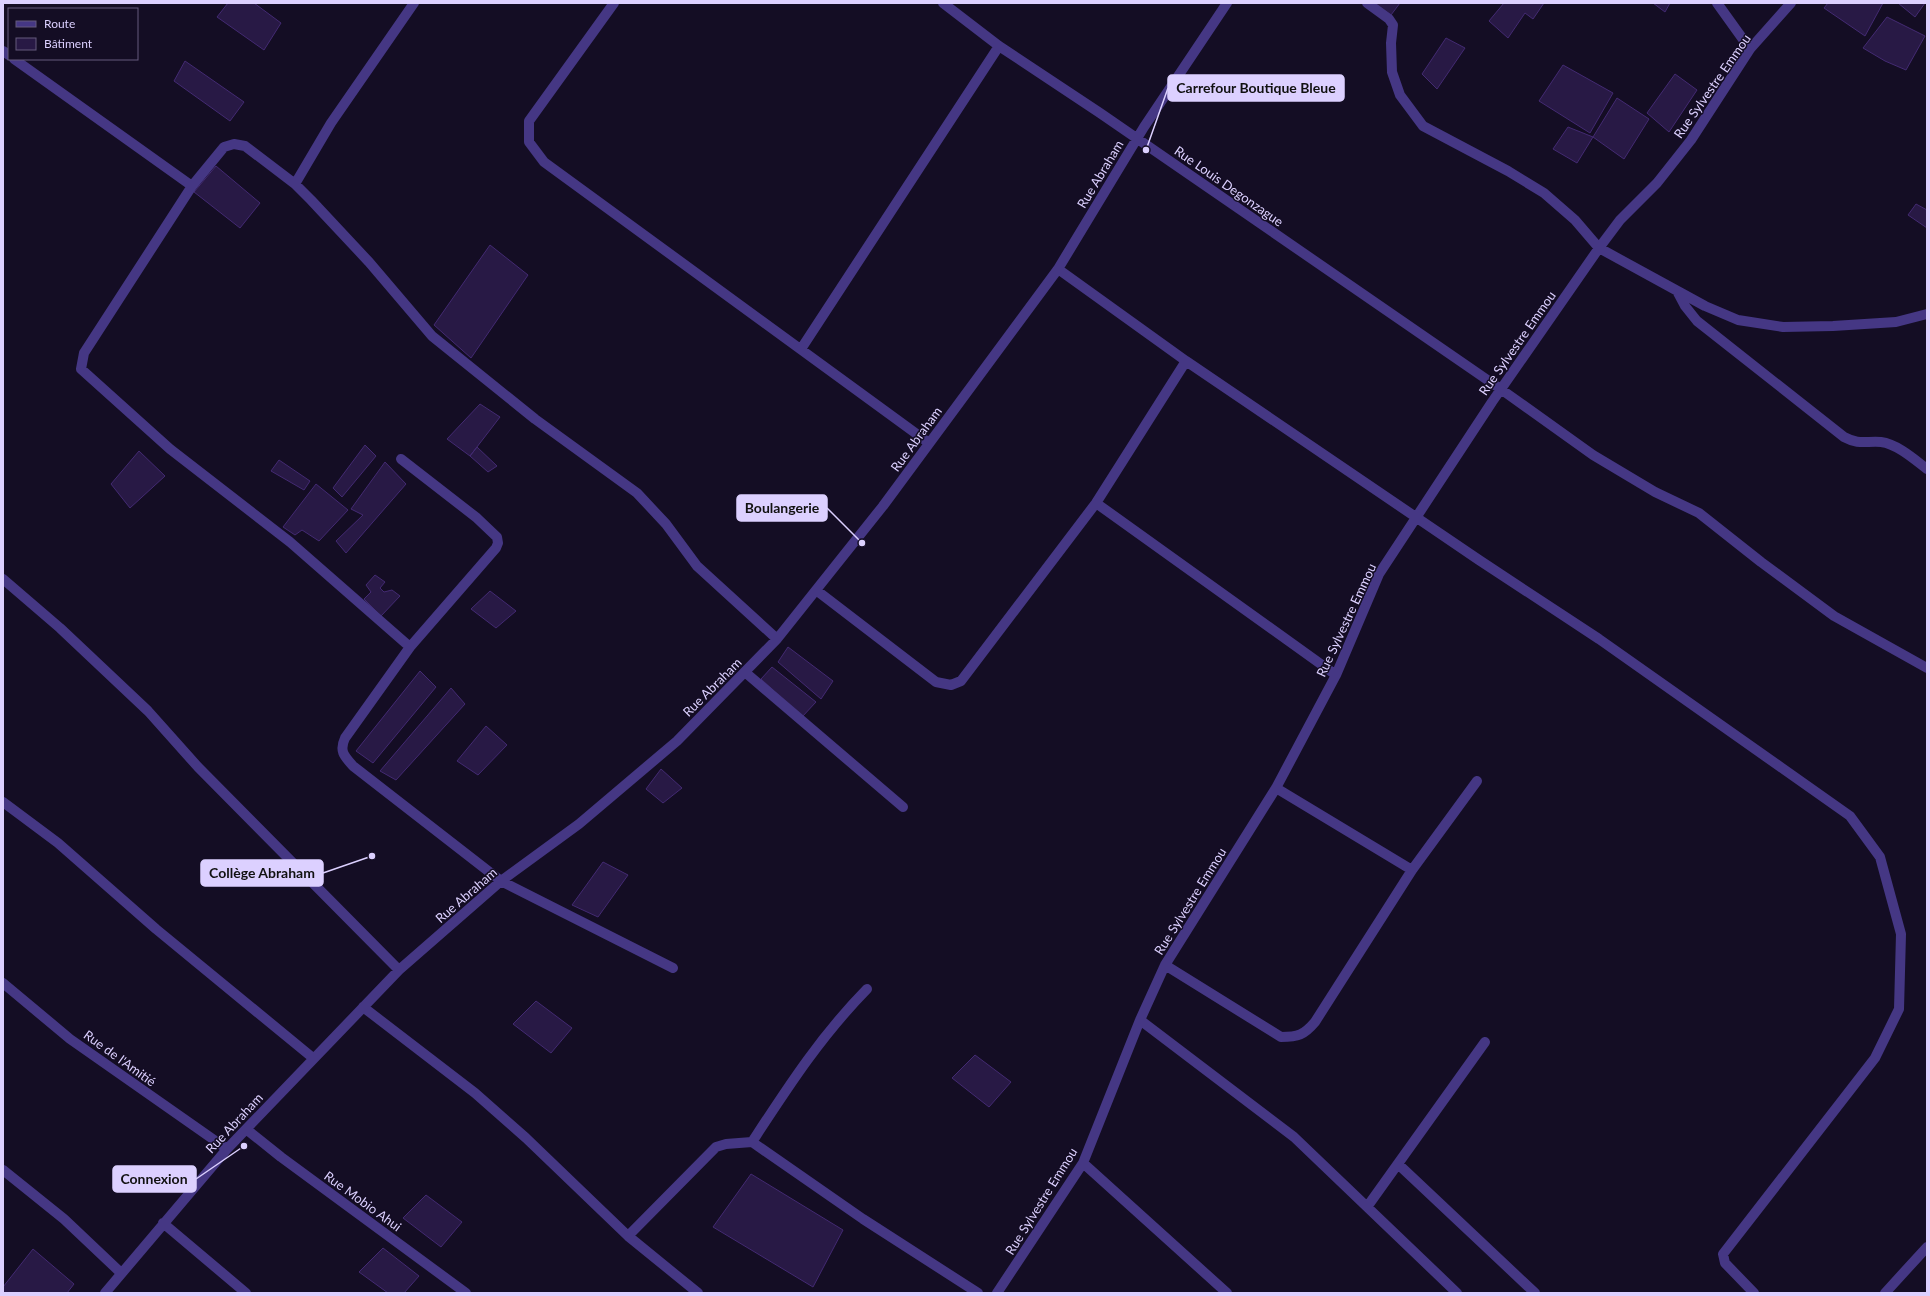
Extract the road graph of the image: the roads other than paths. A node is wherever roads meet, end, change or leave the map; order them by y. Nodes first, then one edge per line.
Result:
1 (414, 3) edge
2 (614, 3) edge
3 (943, 3) edge
4 (1227, 3) edge
5 (1367, 3) edge
6 (1717, 3) edge
7 (1791, 3) edge
8 (999, 46) junction
9 (1750, 49) junction
10 (15, 60) edge
11 (1137, 138) junction
12 (295, 184) junction
13 (192, 186) junction
14 (1599, 248) junction
15 (1058, 269) junction
16 (1677, 291) junction
17 (1927, 314) edge
18 (801, 349) junction
19 (1186, 362) junction
20 (1502, 390) junction
21 (929, 443) junction
22 (401, 459) dead end
23 (1927, 469) edge
24 (1096, 503) junction
25 (1417, 518) junction
26 (3, 579) edge
27 (816, 590) junction
28 (777, 639) junction
29 (410, 647) junction
30 (1927, 668) edge
31 (746, 673) junction
32 (1336, 675) junction
33 (1477, 781) dead end
34 (1276, 788) junction
35 (3, 802) edge
36 (903, 807) dead end
37 (1412, 870) junction
38 (501, 881) junction
39 (1165, 964) junction
40 (673, 968) dead end
41 (399, 970) junction
42 (3, 983) edge
43 (867, 990) dead end
44 (363, 1007) junction
45 (1140, 1020) junction
46 (1485, 1042) dead end
47 (313, 1058) junction
48 (246, 1128) junction
49 (752, 1142) junction
50 (227, 1149) junction
51 (1083, 1164) junction
52 (1398, 1164) junction
53 (3, 1170) edge
54 (1367, 1207) junction
55 (163, 1223) junction
56 (628, 1236) junction
57 (1927, 1248) edge
58 (121, 1273) junction
59 (104, 1293) edge
60 (246, 1293) edge
61 (466, 1293) edge
62 (698, 1293) edge
63 (978, 1293) edge
64 (997, 1293) edge
65 (1227, 1293) edge
66 (1457, 1293) edge
67 (1535, 1293) edge
68 (1754, 1293) edge
69 (1885, 1293) edge

1 - 12 street
2 - 18 street
3 - 8 street, Rue Louis Degonzague
4 - 11 street, Rue Abraham
5 - 14 street
6 - 9 street
7 - 9 street, Rue Sylvestre Emmou
8 - 11 street, Rue Louis Degonzague
8 - 18 street
9 - 14 street, Rue Sylvestre Emmou
10 - 13 street
11 - 15 street, Rue Abraham
11 - 20 street, Rue Louis Degonzague
12 - 13 street
12 - 28 street
13 - 29 street
14 - 16 street
14 - 20 street, Rue Sylvestre Emmou
15 - 19 street
15 - 21 street, Rue Abraham
16 - 17 street
16 - 23 street
18 - 21 street
19 - 24 street
19 - 25 street
20 - 25 street, Rue Sylvestre Emmou
20 - 30 street, Rue Louis Degonzague
21 - 27 street, Rue Abraham
22 - 29 street
24 - 27 street
24 - 32 street
25 - 32 street, Rue Sylvestre Emmou
25 - 68 street
26 - 41 street
27 - 28 street, Rue Abraham
28 - 31 street, Rue Abraham
29 - 38 street
31 - 36 street
31 - 38 street, Rue Abraham
32 - 34 street, Rue Sylvestre Emmou
33 - 37 street
34 - 37 street
34 - 39 street, Rue Sylvestre Emmou
35 - 47 street
37 - 39 street
38 - 40 street
38 - 41 street, Rue Abraham
39 - 45 street, Rue Sylvestre Emmou
41 - 44 street, Rue Abraham
42 - 50 street, Rue de l'Amitié
43 - 49 street
44 - 47 street, Rue Abraham
44 - 56 street
45 - 51 street, Rue Sylvestre Emmou
45 - 54 street
46 - 52 street
47 - 48 street, Rue Abraham
48 - 50 street, Rue Abraham
48 - 61 street, Rue Mobio Ahui
49 - 56 street
49 - 63 street
50 - 55 street, Rue Abraham
51 - 64 street, Rue Sylvestre Emmou
51 - 65 street
52 - 54 street
52 - 67 street
53 - 58 street
54 - 66 street
55 - 58 street, Rue Abraham
55 - 60 street
56 - 62 street
57 - 69 street
58 - 59 street, Rue Abraham

